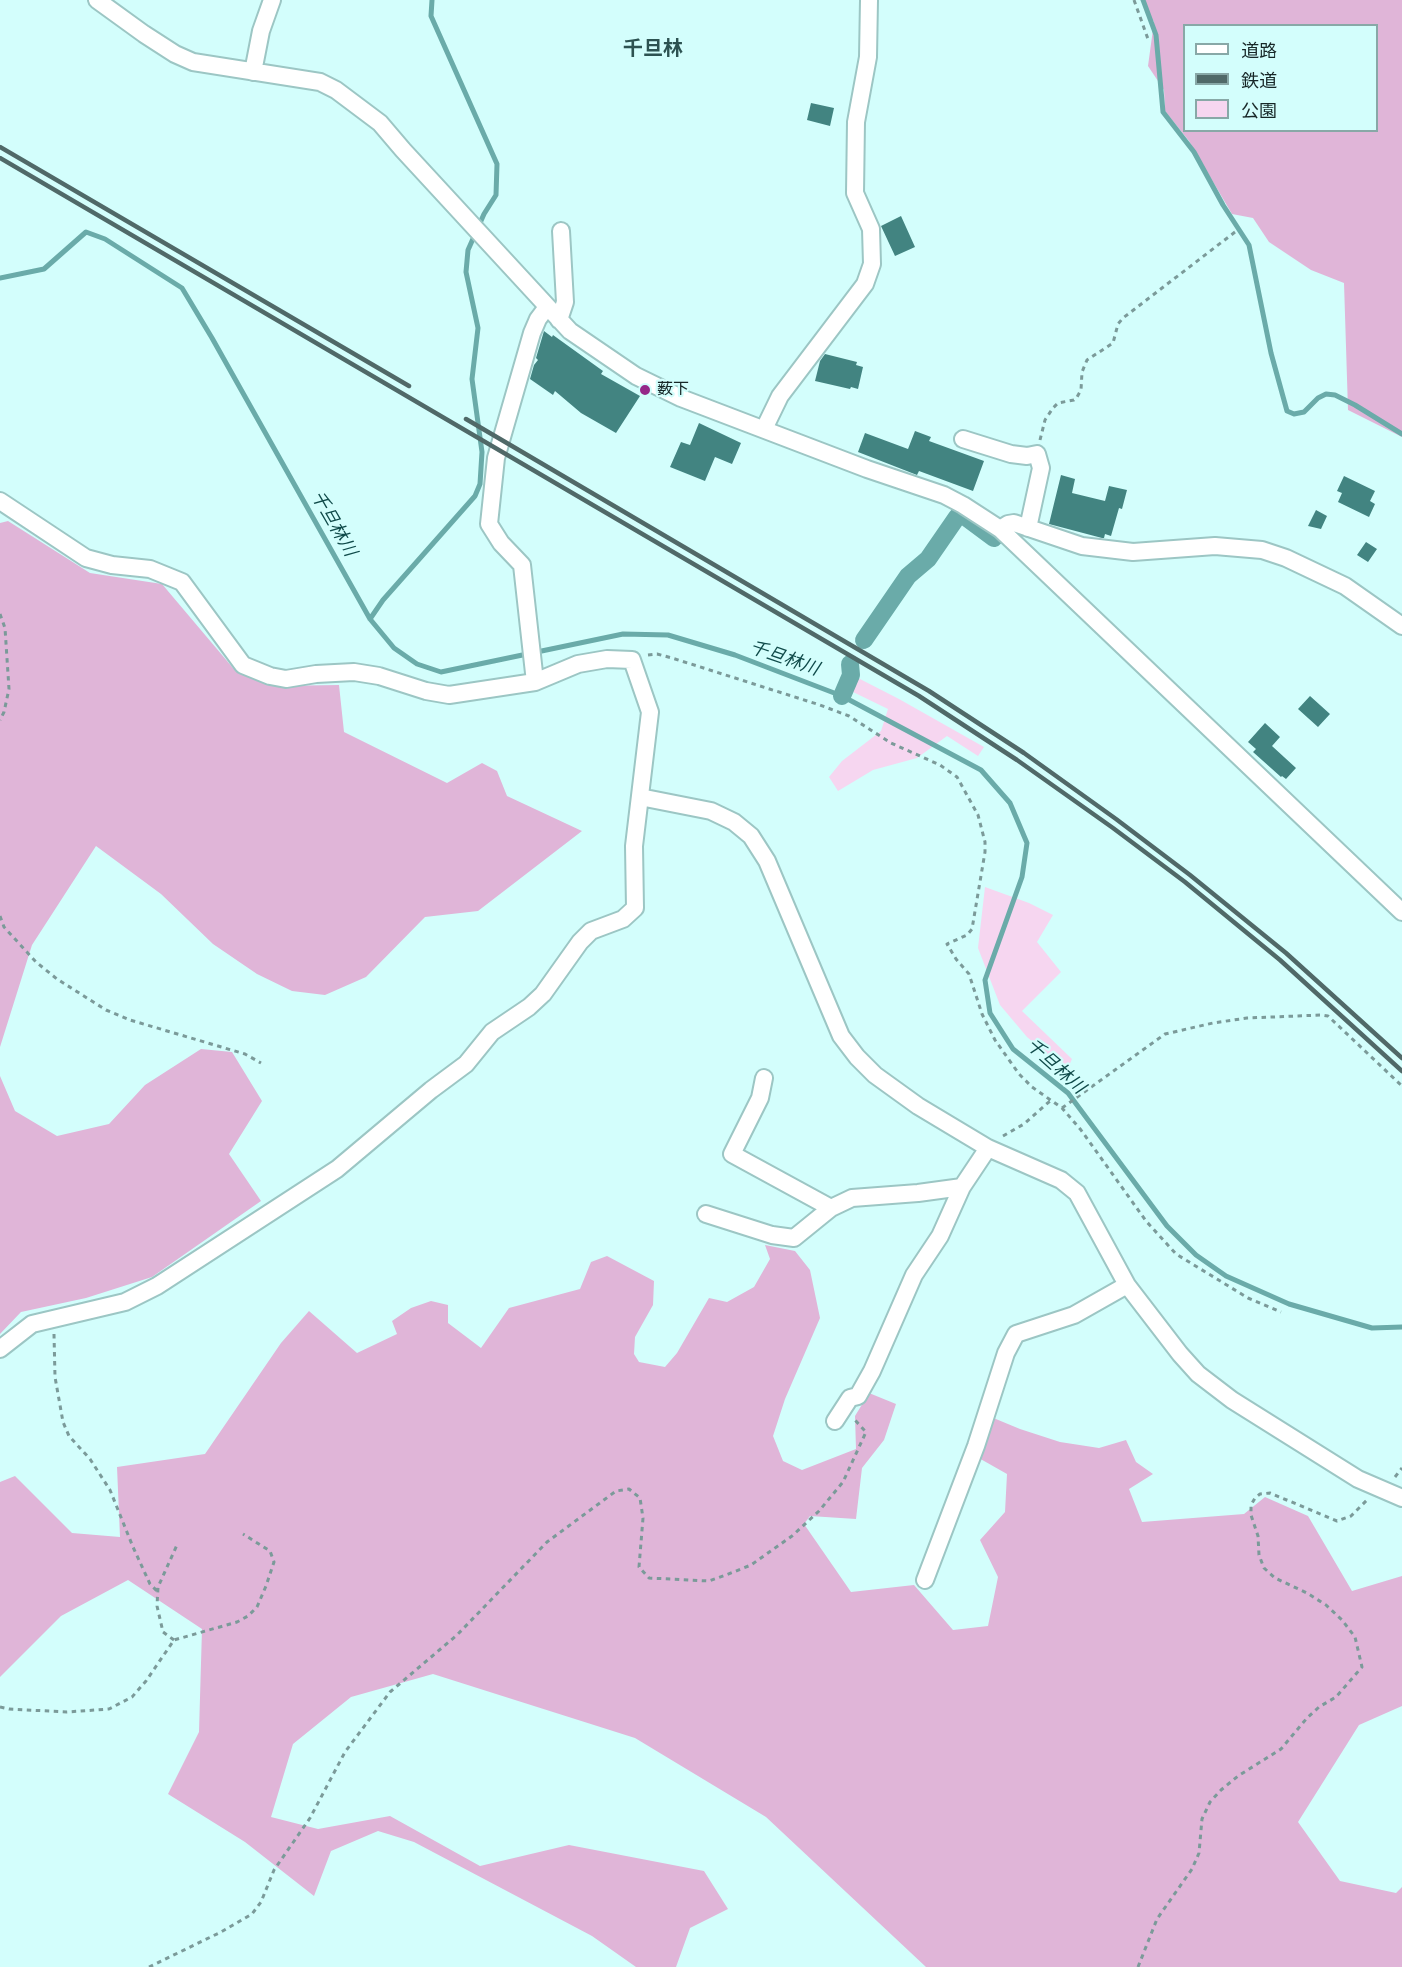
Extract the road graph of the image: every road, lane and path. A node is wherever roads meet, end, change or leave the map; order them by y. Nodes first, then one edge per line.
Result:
1 (97, 0) edge
2 (272, 0) edge
3 (868, 0) edge
4 (1134, 0) edge
5 (1148, 39) dead end
6 (253, 72) junction
7 (561, 231) dead end
8 (1234, 232) dead end
9 (546, 307) junction
10 (559, 320) junction
11 (764, 429) junction
12 (963, 439) dead end
13 (1037, 454) junction
14 (0, 501) edge
15 (1028, 528) junction
16 (1000, 530) junction
17 (0, 614) edge
18 (1402, 626) edge
19 (632, 660) junction
20 (535, 682) junction
21 (0, 720) edge
22 (640, 796) junction
23 (1402, 912) edge
24 (0, 916) edge
25 (261, 1063) dead end
26 (764, 1078) dead end
27 (1402, 1086) edge
28 (1051, 1100) junction
29 (1062, 1107) junction
30 (988, 1148) junction
31 (962, 1187) junction
32 (831, 1208) junction
33 (706, 1214) dead end
34 (1127, 1285) junction
35 (1281, 1312) dead end
36 (53, 1319) junction
37 (0, 1349) edge
38 (853, 1397) junction
39 (835, 1422) dead end
40 (1377, 1486) junction
41 (1402, 1498) edge
42 (243, 1534) dead end
43 (177, 1545) dead end
44 (925, 1580) dead end
45 (158, 1592) junction
46 (174, 1640) junction
47 (0, 1707) edge
48 (149, 1967) edge
49 (1138, 1967) edge

1 - 6 street
2 - 6 street
3 - 11 street
4 - 5 path
6 - 9 street
7 - 10 street
8 - 13 path
9 - 10 street
9 - 20 street
10 - 11 street
11 - 16 street
12 - 13 street
13 - 15 street
14 - 20 street
15 - 16 street
15 - 18 street
16 - 23 street
17 - 21 path
19 - 20 street
19 - 22 street
19 - 28 path
22 - 30 street
22 - 36 street
24 - 25 path
26 - 32 street
27 - 29 path
28 - 29 path
28 - 30 path
29 - 35 path
30 - 31 street
30 - 34 street
31 - 32 street
31 - 38 street
32 - 33 street
34 - 40 street
34 - 44 street
36 - 37 street
36 - 45 path
38 - 39 street
38 - 48 path
40 - 41 street
40 - 49 path
42 - 46 path
43 - 45 path
45 - 46 path
46 - 47 path

